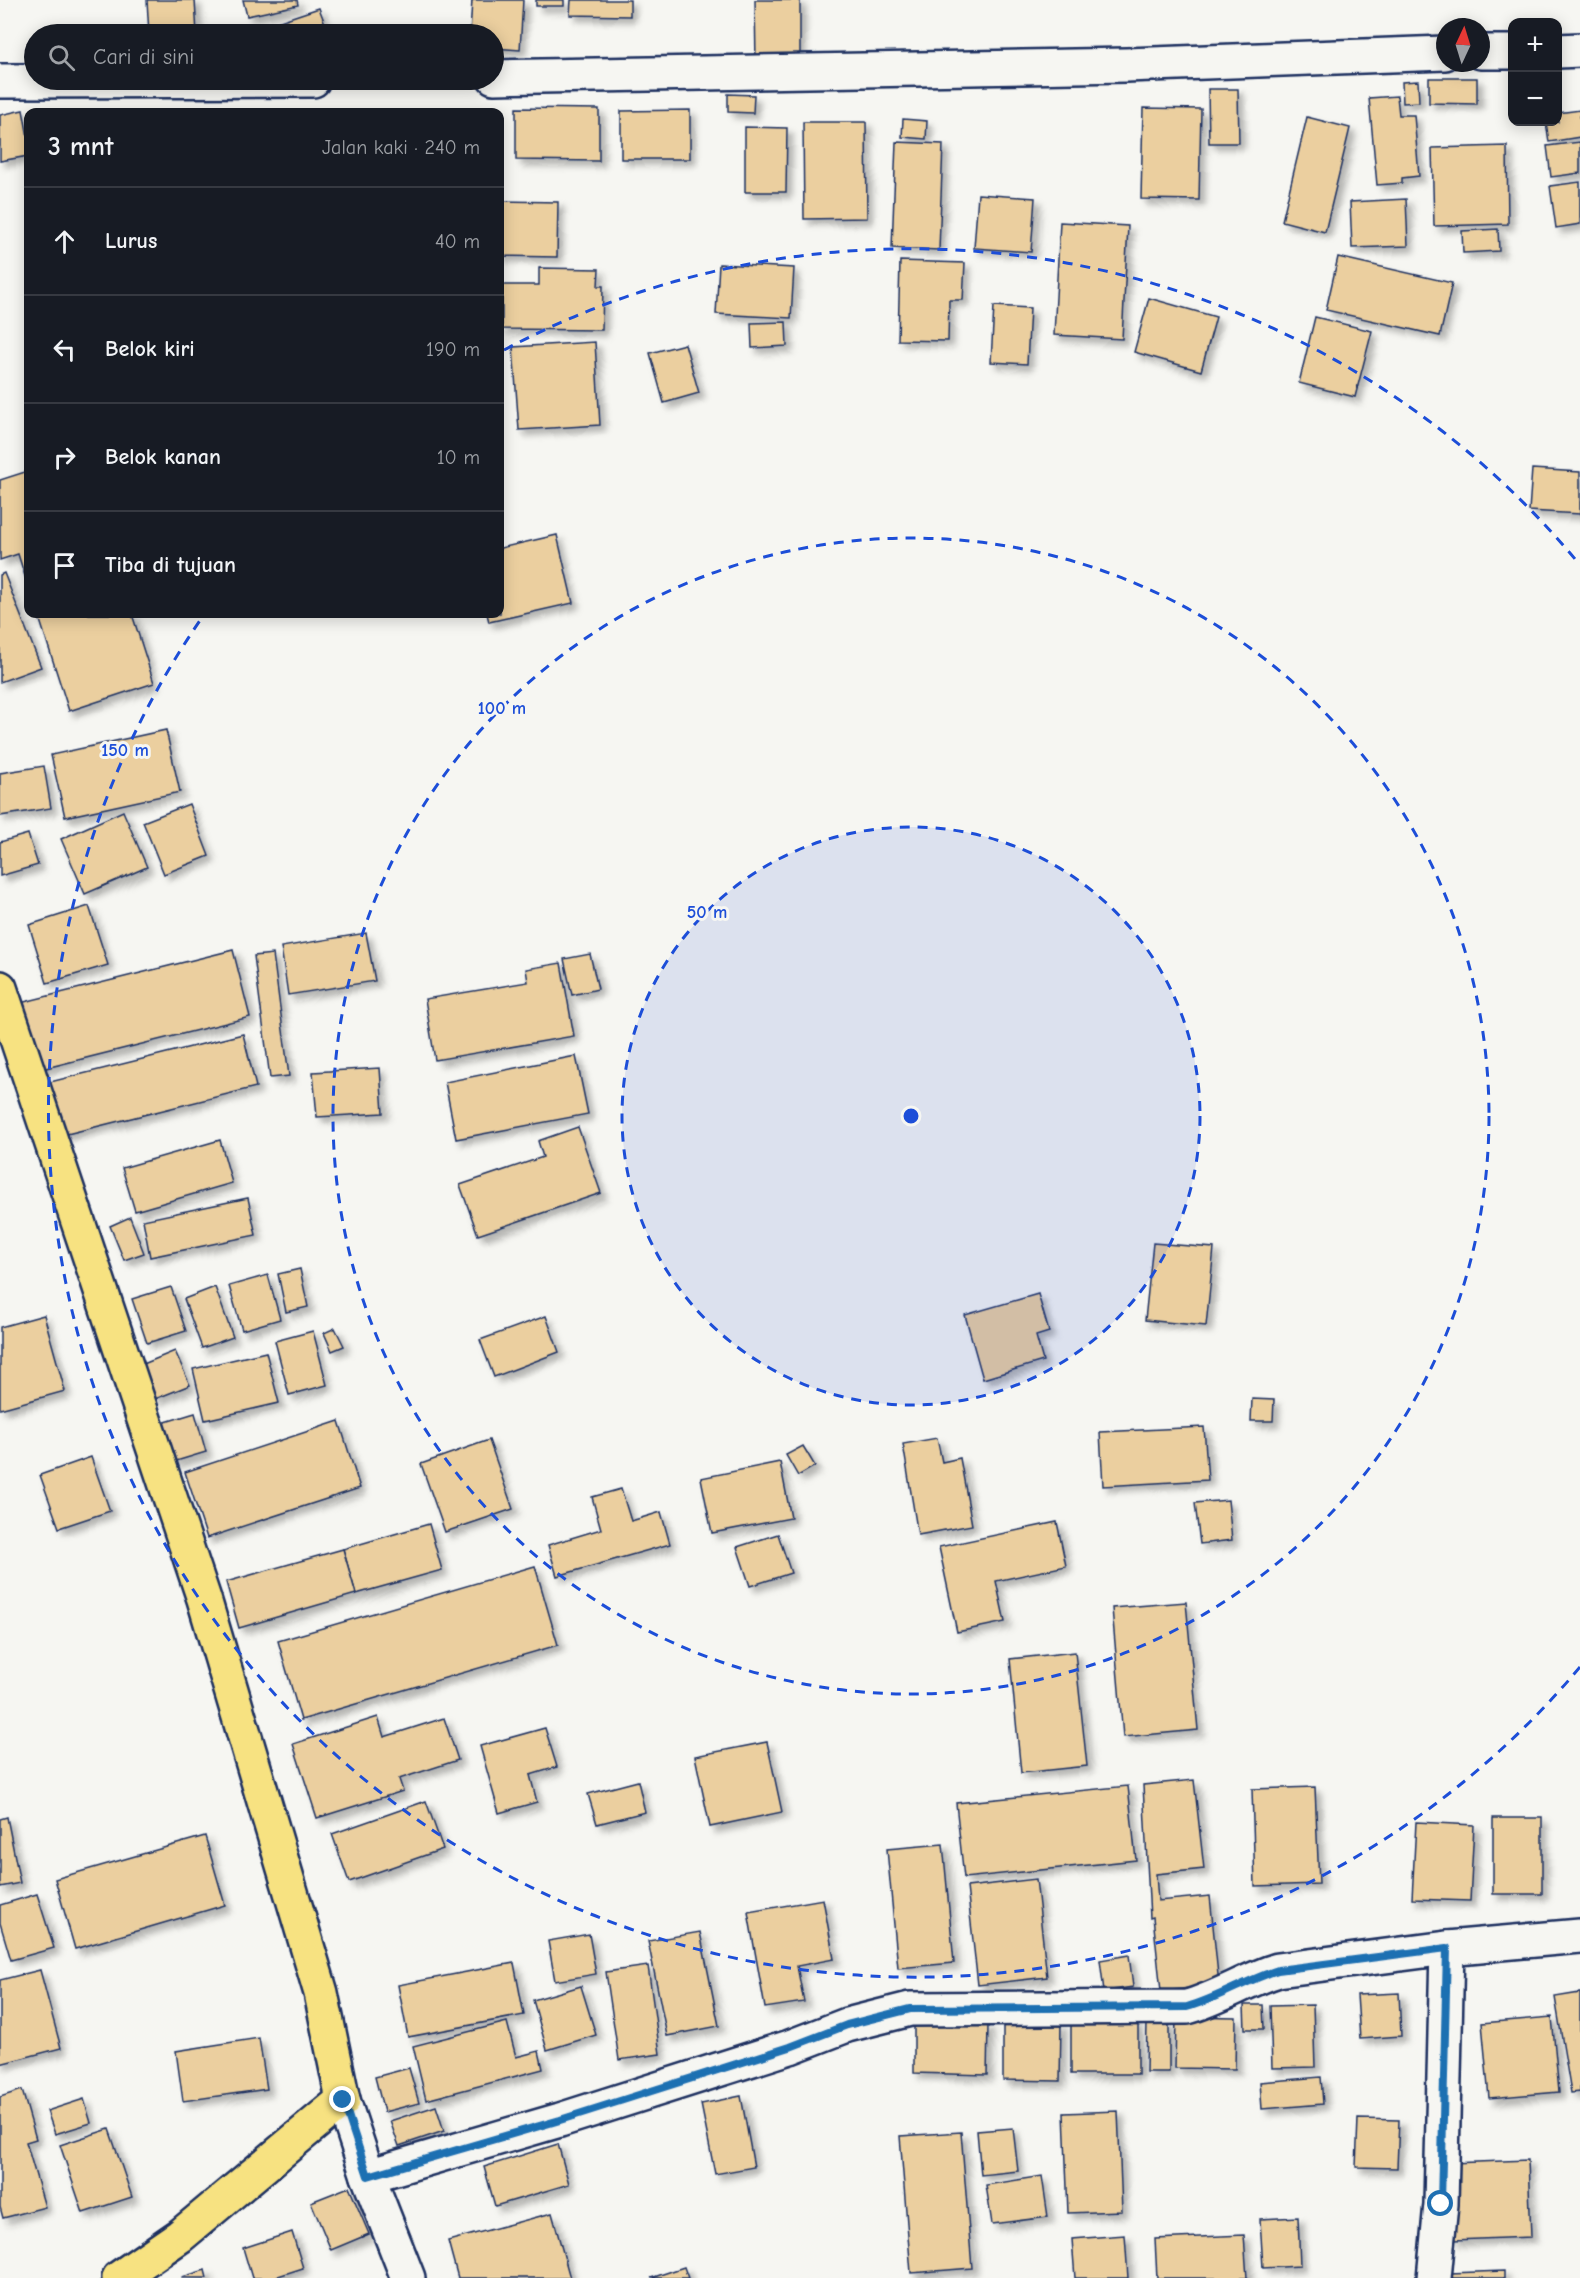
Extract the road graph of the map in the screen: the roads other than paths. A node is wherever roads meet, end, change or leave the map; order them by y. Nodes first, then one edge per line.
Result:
1 (1580, 50) edge
2 (1562, 51) edge
3 (1490, 52) edge
4 (1508, 52) edge
5 (1436, 53) edge
6 (504, 77) edge
7 (0, 81) edge
8 (24, 81) edge
9 (0, 988) edge
10 (1580, 1936) edge
11 (1447, 1948) junction
12 (343, 2100) junction
13 (368, 2176) junction
14 (119, 2278) edge
15 (408, 2278) edge
16 (1434, 2278) edge

1 - 2 street
3 - 4 street
5 - 6 street
7 - 8 street
9 - 12 highway
10 - 11 street
11 - 13 street
11 - 16 street
12 - 13 street
12 - 14 highway
13 - 15 street

